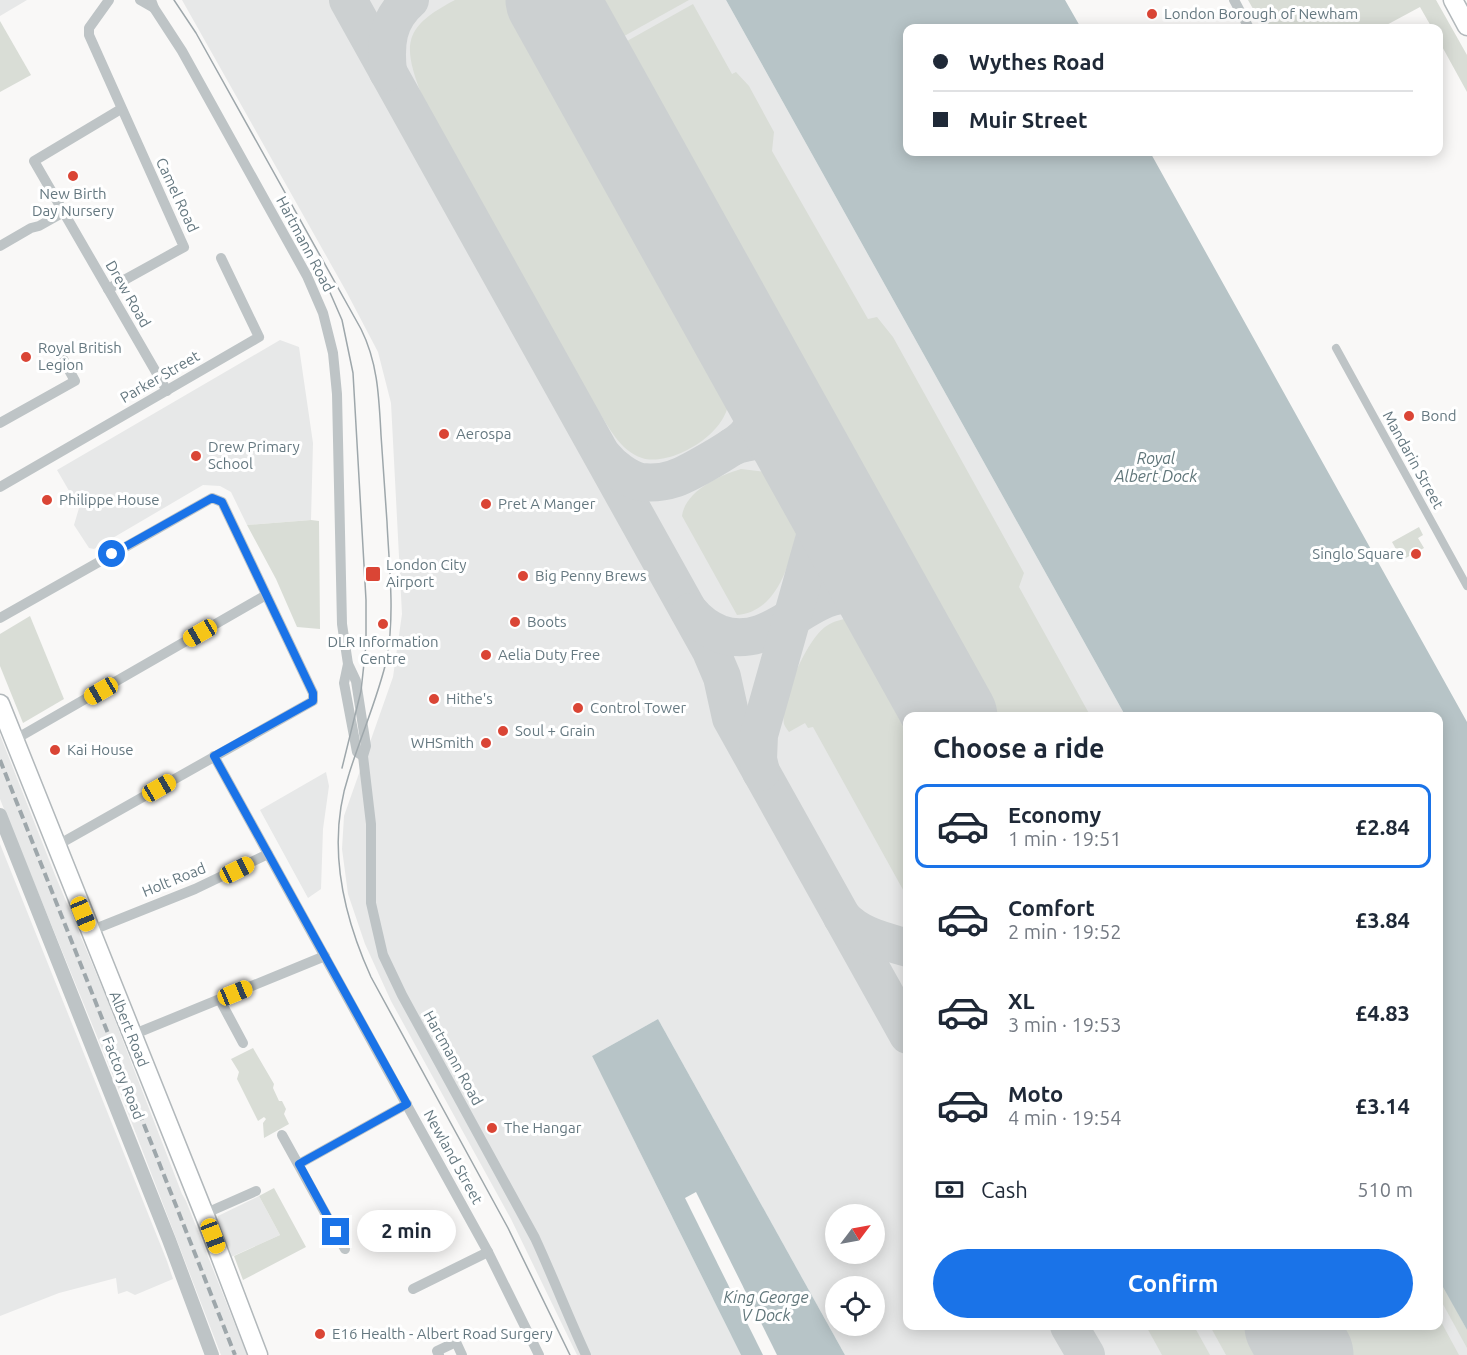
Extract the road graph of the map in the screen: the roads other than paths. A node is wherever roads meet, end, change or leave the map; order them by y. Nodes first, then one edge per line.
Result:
1 (96, 0) edge
2 (109, 0) edge
3 (140, 0) edge
4 (1234, 0) edge
5 (1453, 0) edge
6 (152, 4) edge
7 (101, 14) junction
8 (1247, 24) edge
9 (1467, 26) edge
10 (121, 109) junction
11 (64, 212) junction
12 (0, 246) edge
13 (221, 258) dead end
14 (108, 289) junction
15 (1336, 348) dead end
16 (63, 359) dead end
17 (167, 391) junction
18 (0, 423) edge
19 (0, 487) edge
20 (1467, 585) edge
21 (266, 595) junction
22 (0, 618) edge
23 (0, 704) edge
24 (14, 740) junction
25 (214, 756) junction
26 (0, 815) edge
27 (56, 846) junction
28 (268, 854) junction
29 (90, 931) junction
30 (325, 956) junction
31 (219, 1000) junction
32 (132, 1035) junction
33 (243, 1043) dead end
34 (407, 1104) junction
35 (282, 1135) dead end
36 (299, 1164) junction
37 (256, 1191) dead end
38 (204, 1214) junction
39 (345, 1249) dead end
40 (488, 1252) junction
41 (414, 1289) dead end
42 (212, 1355) edge
43 (258, 1355) edge
44 (440, 1355) edge
45 (462, 1355) edge
46 (539, 1355) edge
47 (586, 1355) edge

1 - 7 street
2 - 7 street, Camel Road
3 - 6 street, Hartmann Road
4 - 8 street
5 - 9 main road
6 - 47 street, Hartmann Road
7 - 10 street, Camel Road
10 - 11 street, Drew Road
10 - 14 street, Camel Road
11 - 12 street
11 - 14 street, Drew Road
13 - 17 street, Parker Street
14 - 17 street, Drew Road
15 - 20 street, Mandarin Street
16 - 18 street
17 - 19 street, Parker Street
21 - 22 street
21 - 24 street
21 - 25 street
23 - 24 main road, Albert Road
24 - 27 main road, Albert Road
25 - 27 street
25 - 28 street, Newland Street
26 - 42 street, Factory Road
27 - 29 main road, Albert Road
28 - 29 street, Holt Road
28 - 30 street, Newland Street
29 - 32 main road, Albert Road
30 - 31 street
30 - 34 street, Newland Street
31 - 32 street
31 - 33 street
32 - 38 main road, Albert Road
34 - 36 street
34 - 40 street, Newland Street
35 - 36 street
36 - 39 street
37 - 38 street
38 - 43 main road, Albert Road
40 - 41 street
40 - 46 street, Newland Street
44 - 45 street

